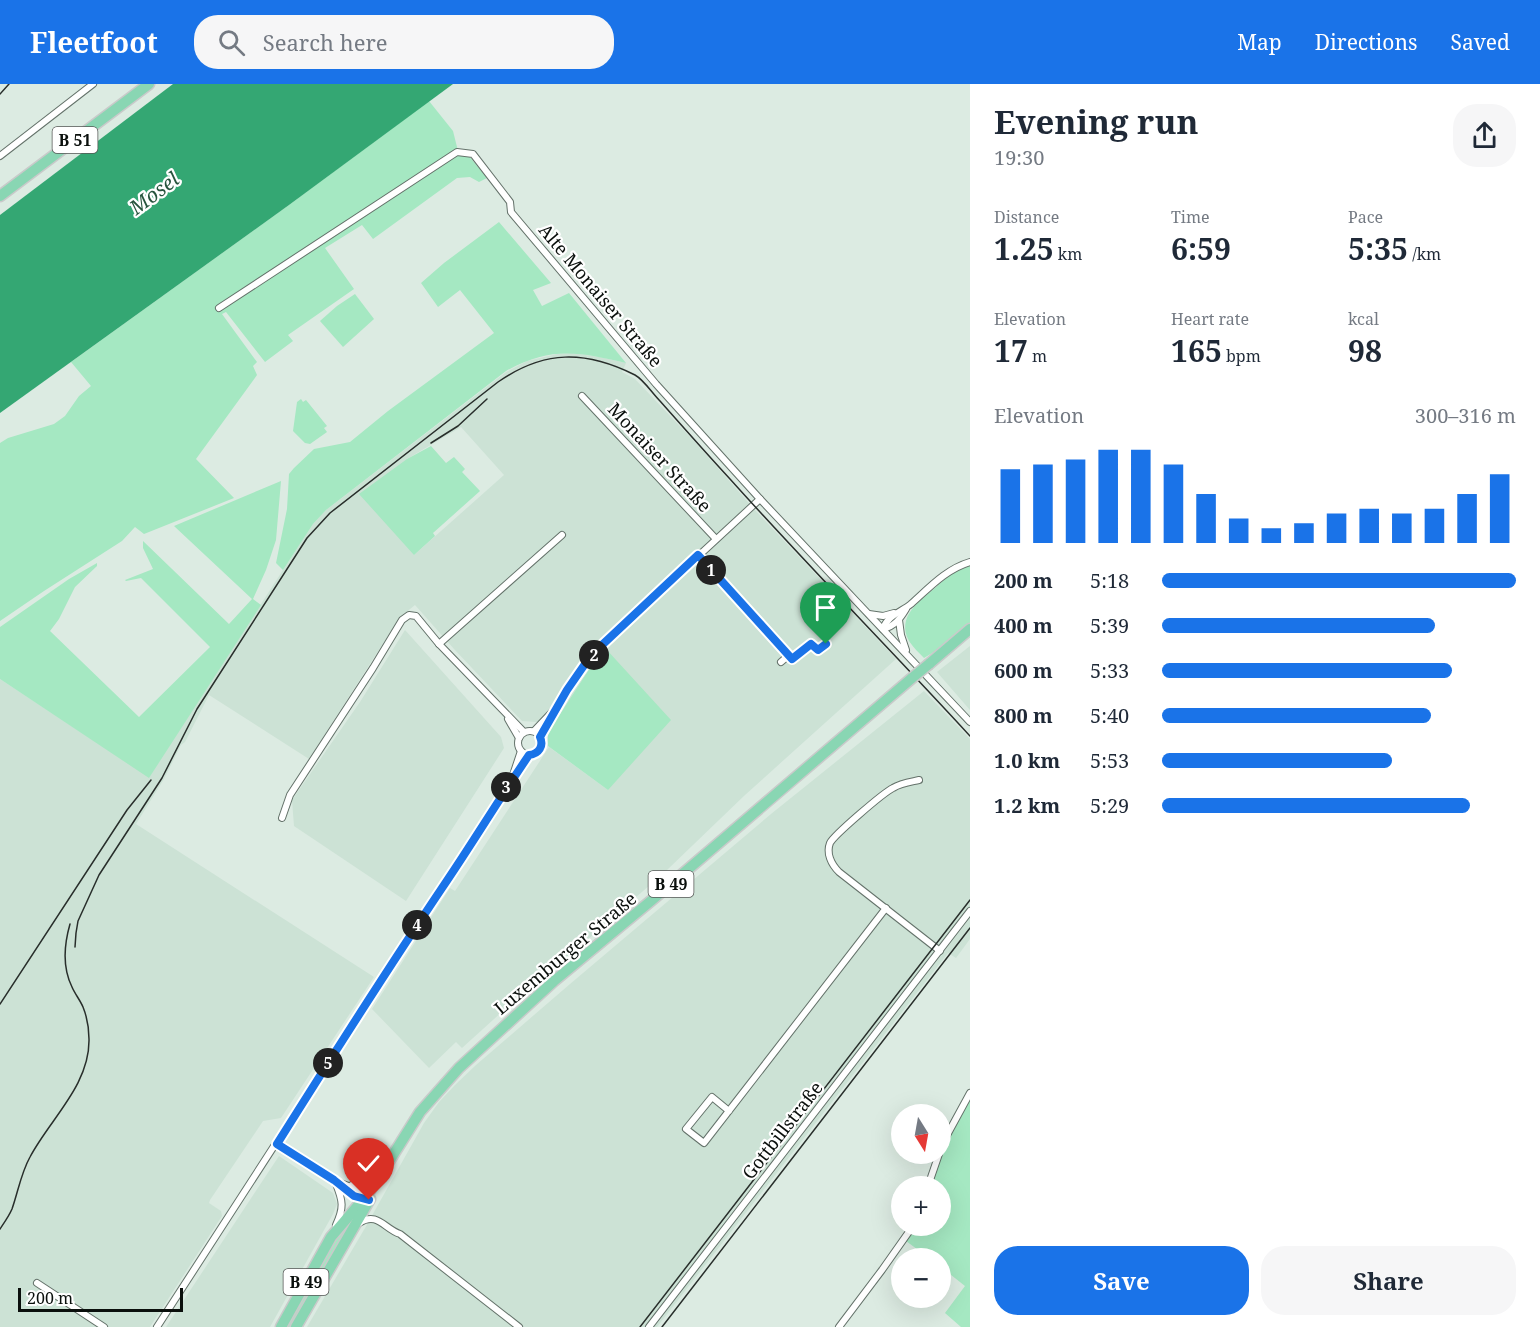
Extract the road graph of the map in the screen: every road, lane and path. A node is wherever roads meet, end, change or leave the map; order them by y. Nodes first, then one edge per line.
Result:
1 (93, 84) edge
2 (149, 84) edge
3 (0, 156) edge
4 (0, 196) edge
5 (219, 308) dead end
6 (582, 396) dead end
7 (760, 499) junction
8 (562, 535) dead end
9 (716, 539) junction
10 (698, 555) junction
11 (970, 562) edge
12 (868, 614) junction
13 (898, 617) junction
14 (883, 629) junction
15 (970, 629) edge
16 (439, 644) junction
17 (826, 644) dead end
18 (789, 655) junction
19 (909, 656) junction
20 (781, 662) dead end
21 (925, 667) junction
22 (560, 704) junction
23 (505, 713) junction
24 (970, 722) edge
25 (524, 732) junction
26 (534, 732) junction
27 (540, 737) junction
28 (519, 738) junction
29 (520, 751) junction
30 (529, 755) junction
31 (919, 780) dead end
32 (509, 783) junction
33 (282, 818) dead end
34 (886, 908) junction
35 (970, 911) edge
36 (940, 951) junction
37 (970, 1093) edge
38 (729, 1110) junction
39 (951, 1128) edge
40 (277, 1144) junction
41 (383, 1171) junction
42 (334, 1180) junction
43 (350, 1185) junction
44 (366, 1198) junction
45 (355, 1227) junction
46 (906, 1236) edge
47 (331, 1237) junction
48 (37, 1283) dead end
49 (104, 1327) edge
50 (157, 1327) edge
51 (281, 1327) edge
52 (296, 1327) edge
53 (519, 1327) edge
54 (649, 1327) edge
55 (839, 1327) edge

1 - 3 street
2 - 4 main road, B 51
5 - 7 street, Alte Monaiser Straße
6 - 9 street, Monaiser Straße
7 - 9 street
7 - 12 street, Alte Monaiser Straße
8 - 16 street
9 - 10 street
10 - 18 street
10 - 22 street
11 - 13 street
12 - 13 street
12 - 14 street, Alte Monaiser Straße
13 - 14 street
13 - 19 street
14 - 19 street, Alte Monaiser Straße
15 - 21 main road, B 49
16 - 23 street
16 - 33 street
17 - 18 street
18 - 20 street
19 - 21 street, Alte Monaiser Straße
21 - 24 street
21 - 41 main road, Luxemburger Straße / B 49, bridge
22 - 26 street
22 - 27 street
23 - 25 street
23 - 28 street
25 - 26 street
25 - 28 street
26 - 27 street
27 - 30 street
28 - 29 street
29 - 30 street
29 - 32 street
30 - 32 street
31 - 34 street
32 - 40 street
34 - 36 street
34 - 38 street
35 - 36 street, Gottbillstraße
36 - 54 street, Gottbillstraße
37 - 39 street
38 - 38 street
40 - 42 street
40 - 50 street
41 - 43 street
41 - 44 main road, Luxemburger Straße / B 49
42 - 43 street
42 - 44 street
42 - 47 street
43 - 44 street
44 - 45 main road, Luxemburger Straße / B 49
44 - 47 main road, Luxemburger Straße / B 49
45 - 52 main road, Luxemburger Straße / B 49
45 - 53 street
46 - 55 street
47 - 51 main road, Luxemburger Straße / B 49
48 - 49 street

